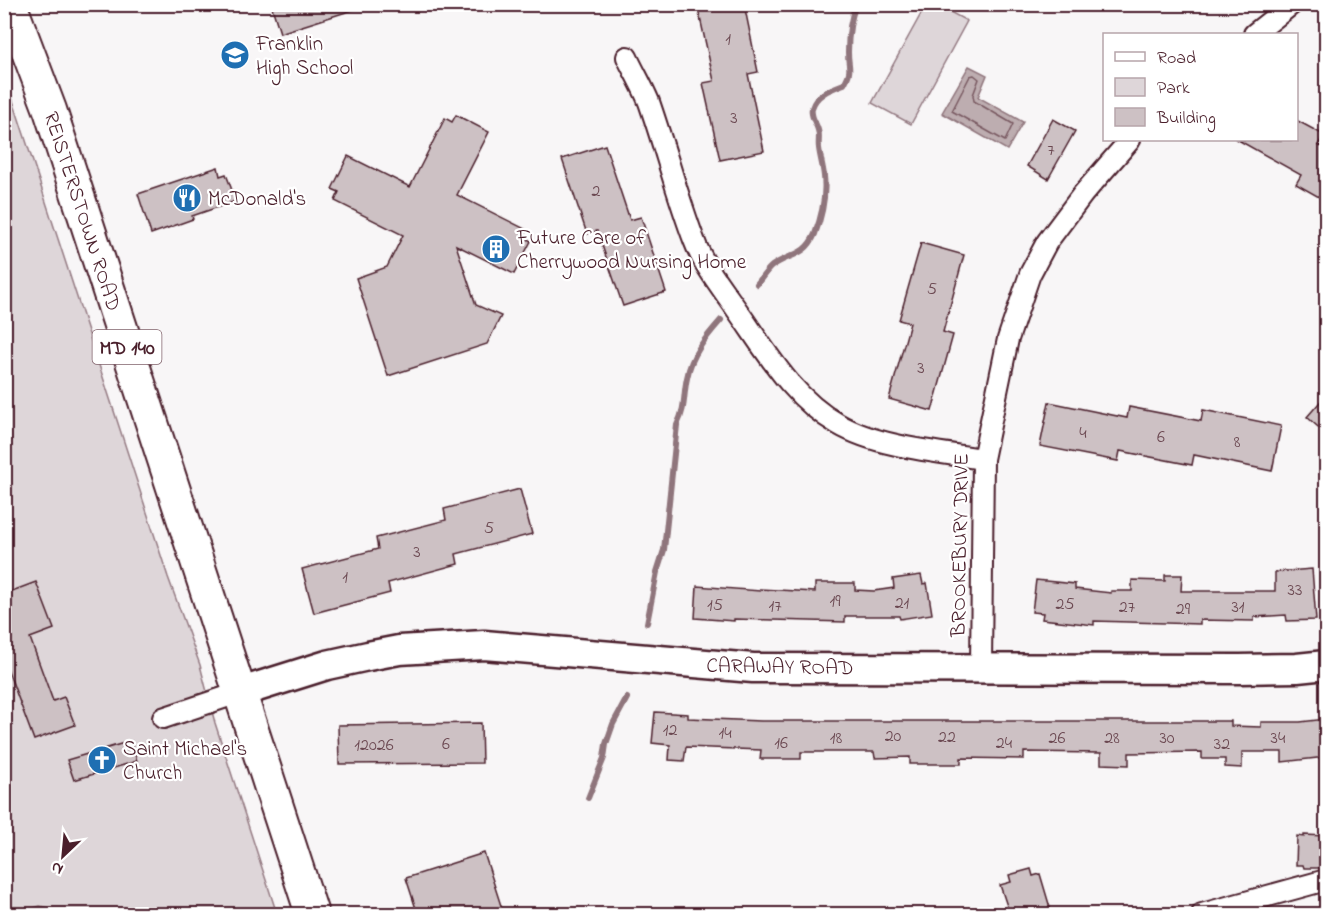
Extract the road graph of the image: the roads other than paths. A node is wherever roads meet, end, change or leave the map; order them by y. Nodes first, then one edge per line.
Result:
1 (10, 4) edge
2 (1292, 4) edge
3 (1255, 33) edge
4 (627, 57) dead end
5 (1129, 141) edge
6 (983, 459) junction
7 (1326, 665) edge
8 (981, 667) junction
9 (241, 692) junction
10 (163, 718) dead end
11 (1326, 880) edge
12 (312, 915) edge
13 (1202, 915) edge

1 - 9 main road, REISTERSTOWN ROAD / MD 140
2 - 3 street
4 - 6 street
5 - 6 street, BROOKEBURY DRIVE
6 - 8 street, BROOKEBURY DRIVE
7 - 8 street, CARAWAY ROAD
8 - 9 street, CARAWAY ROAD
9 - 10 street
9 - 12 main road, MD 140
11 - 13 street

